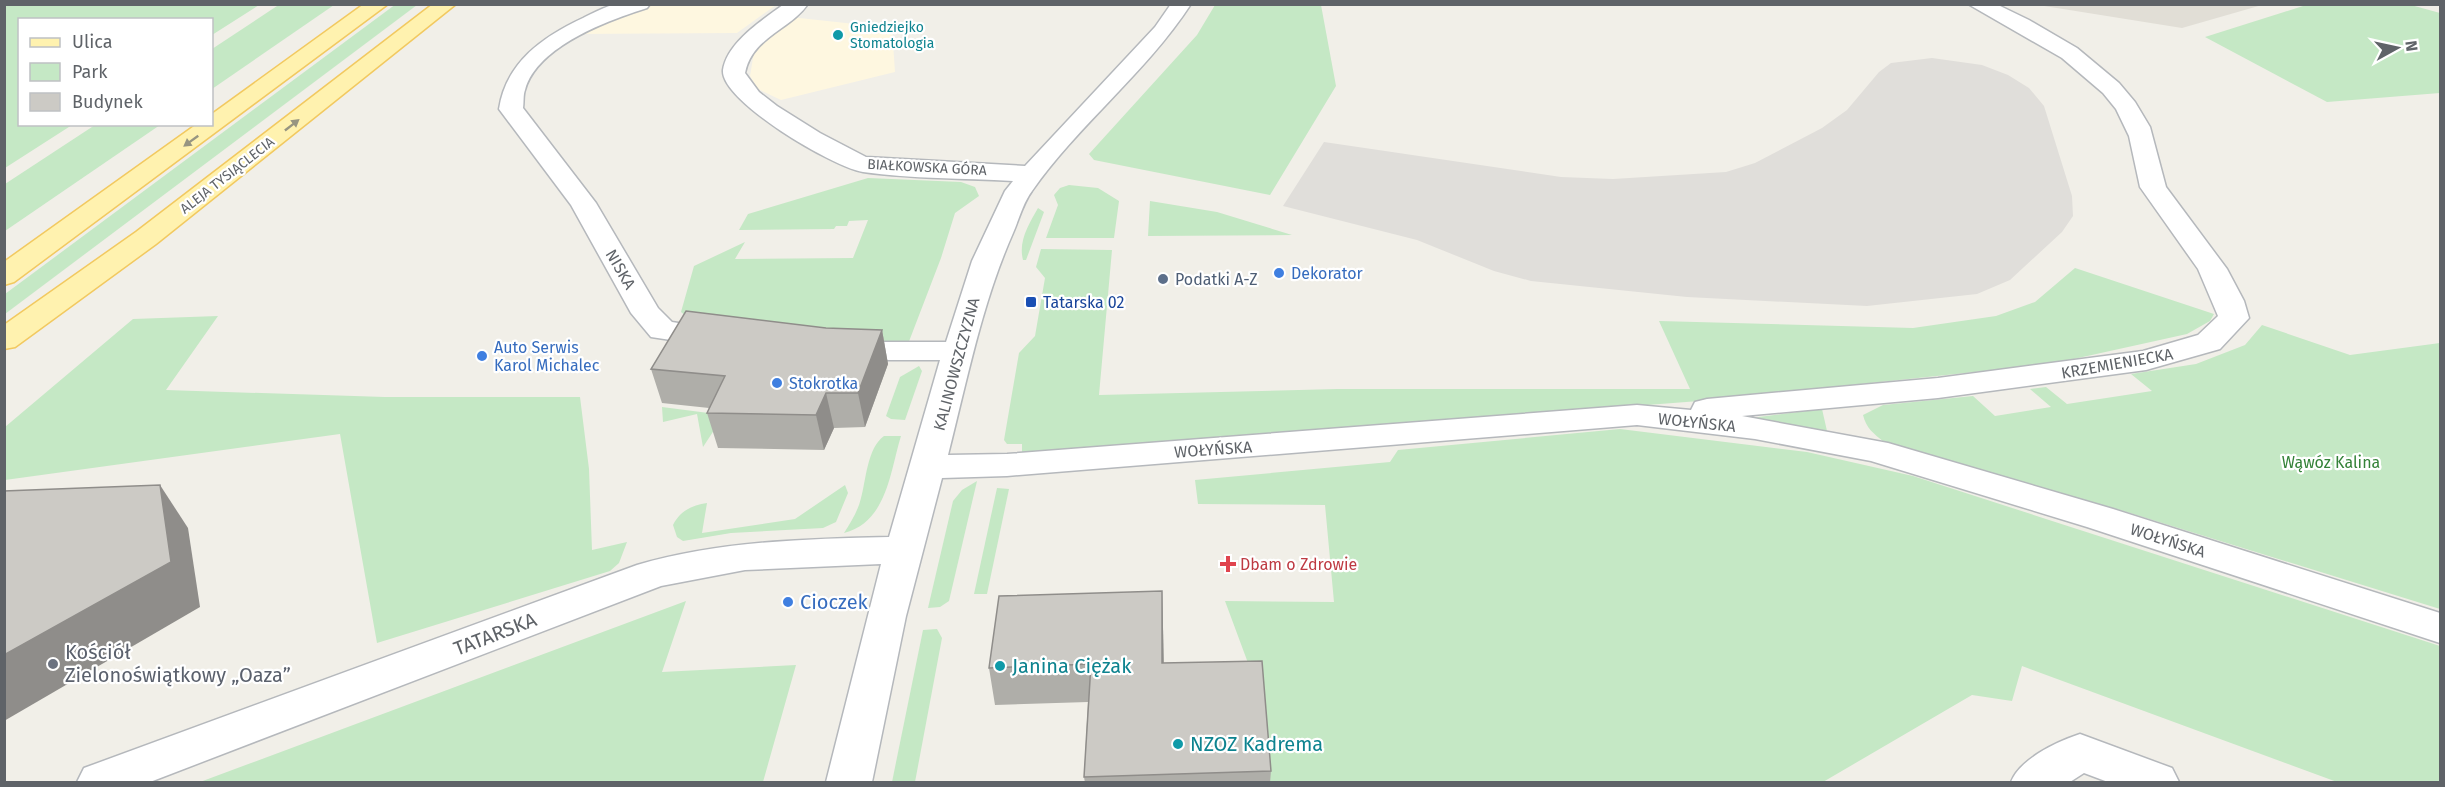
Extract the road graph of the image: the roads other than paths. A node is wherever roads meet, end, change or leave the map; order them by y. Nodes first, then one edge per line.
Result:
1 (378, 4) edge
2 (446, 4) edge
3 (640, 4) edge
4 (798, 4) edge
5 (1181, 4) edge
6 (1978, 4) edge
7 (213, 124) edge
8 (210, 126) edge
9 (1032, 174) junction
10 (91, 213) junction
11 (146, 238) junction
12 (4, 267) edge
13 (4, 276) edge
14 (4, 340) edge
15 (743, 341) edge
16 (811, 349) edge
17 (958, 351) junction
18 (4, 357) edge
19 (1836, 397) junction
20 (1637, 415) junction
21 (1847, 445) junction
22 (927, 467) junction
23 (904, 550) junction
24 (2440, 628) edge
25 (100, 783) edge
26 (849, 783) edge
27 (2034, 783) edge
28 (2156, 783) edge

1 -> 7 main road
11 -> 2 main road, ALEJA TYSIĄCLECIA
3 - 15 street, NISKA
4 - 9 street, BIAŁKOWSKA GÓRA
5 - 9 street, KALINOWSZCZYZNA
6 - 19 street, KRZEMIENIECKA
8 -> 10 main road
9 - 17 street, KALINOWSZCZYZNA
10 - 12 main road
10 - 13 main road
11 - 14 main road, ALEJA TYSIĄCLECIA
11 - 18 main road
16 - 17 street
17 - 22 street, KALINOWSZCZYZNA
19 - 20 street, KRZEMIENIECKA
19 - 21 street
20 - 21 street, WOŁYŃSKA
20 - 22 street, WOŁYŃSKA
21 - 24 street, WOŁYŃSKA
22 - 23 street, KALINOWSZCZYZNA
23 - 25 street, TATARSKA
23 - 26 street, KALINOWSZCZYZNA
27 - 28 street

